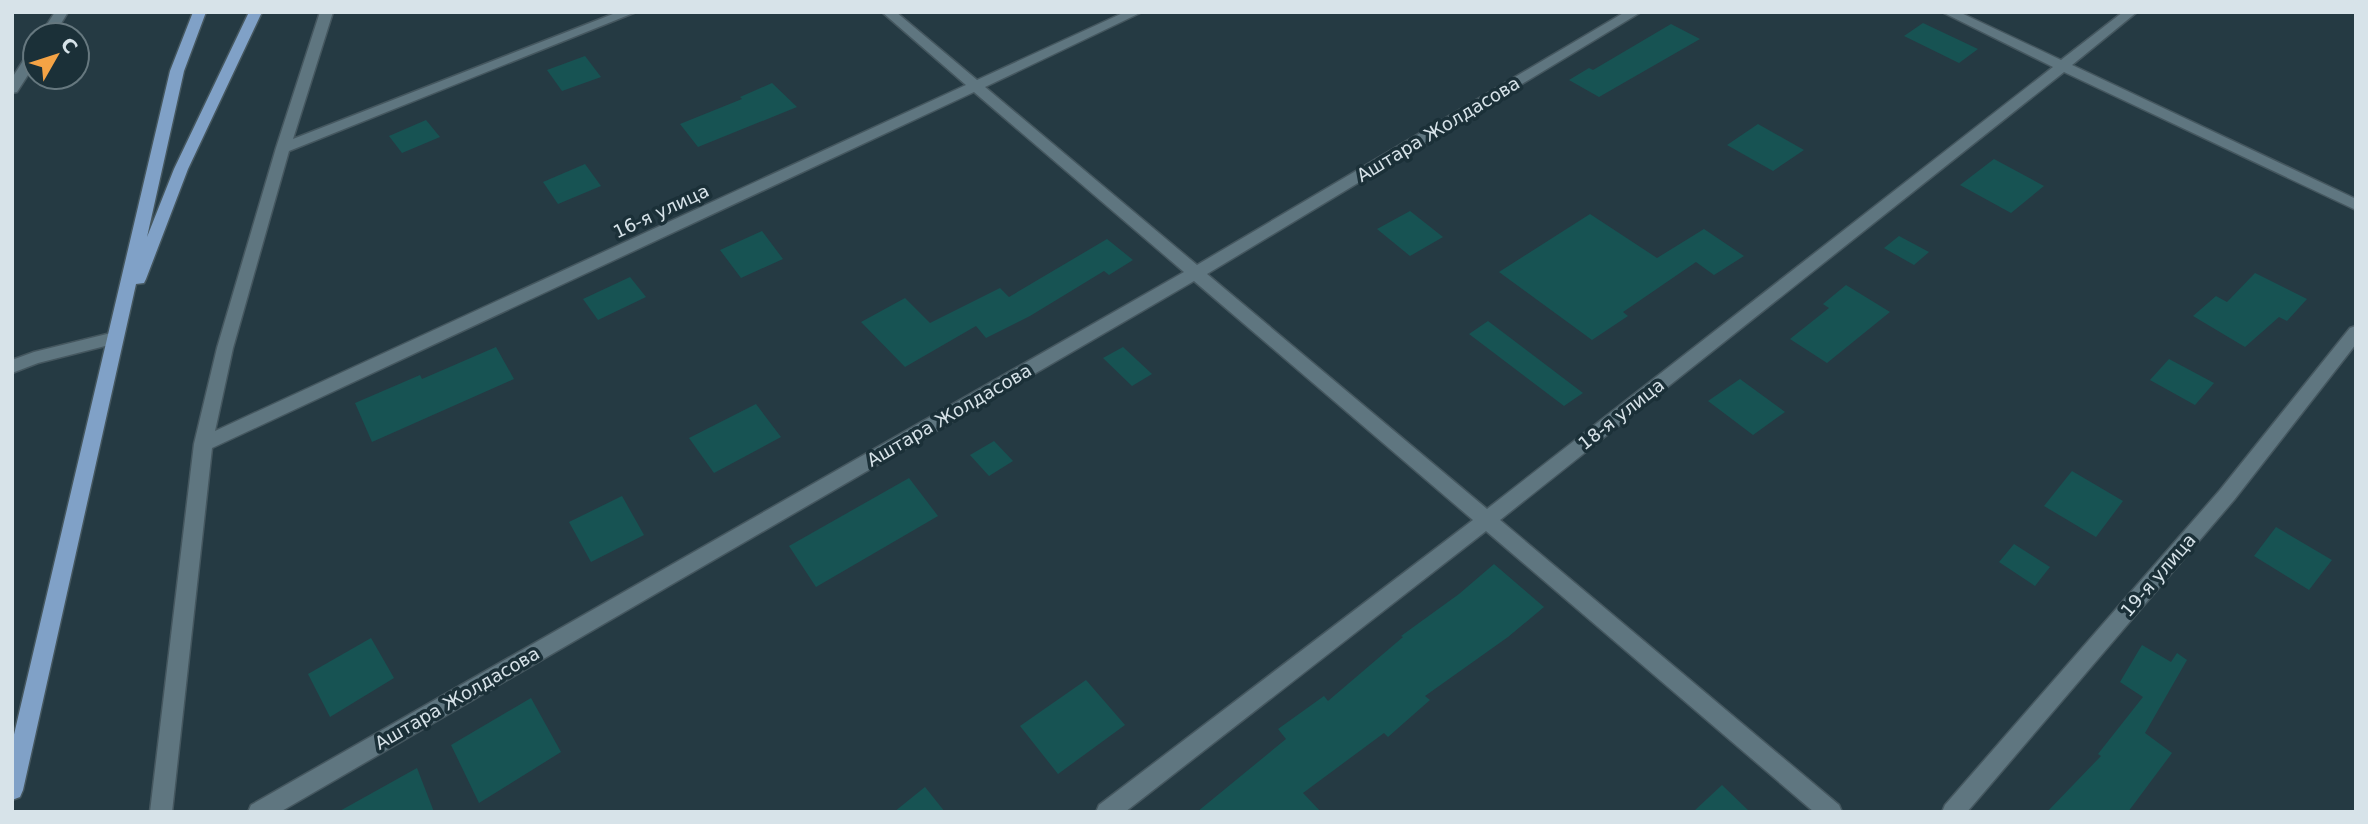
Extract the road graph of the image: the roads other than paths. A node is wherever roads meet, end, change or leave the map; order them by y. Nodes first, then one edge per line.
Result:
1 (200, 12) edge
2 (256, 12) edge
3 (327, 12) edge
4 (630, 12) edge
5 (888, 12) edge
6 (1136, 12) edge
7 (1635, 12) edge
8 (1948, 12) edge
9 (2131, 12) edge
10 (2062, 66) junction
11 (975, 87) junction
12 (283, 148) junction
13 (2356, 205) edge
14 (1194, 274) junction
15 (2356, 332) edge
16 (115, 338) junction
17 (12, 367) edge
18 (203, 444) junction
19 (1488, 519) junction
20 (12, 790) edge
21 (161, 812) edge
22 (259, 812) edge
23 (1107, 812) edge
24 (1831, 812) edge
25 (1953, 812) edge

1 - 16 main road
2 - 16 main road
3 - 12 street
4 - 12 street
5 - 11 street
6 - 11 street, 16-я улица
7 - 14 street, Аштара Жолдасова
8 - 10 street
9 - 10 street, 18-я улица
10 - 13 street
10 - 19 street, 18-я улица
11 - 14 street
11 - 18 street, 16-я улица
12 - 18 street
14 - 19 street
14 - 22 street, Аштара Жолдасова
15 - 25 street, 19-я улица
16 - 17 street
16 - 20 main road
18 - 21 street
19 - 23 street, 18-я улица
19 - 24 street

